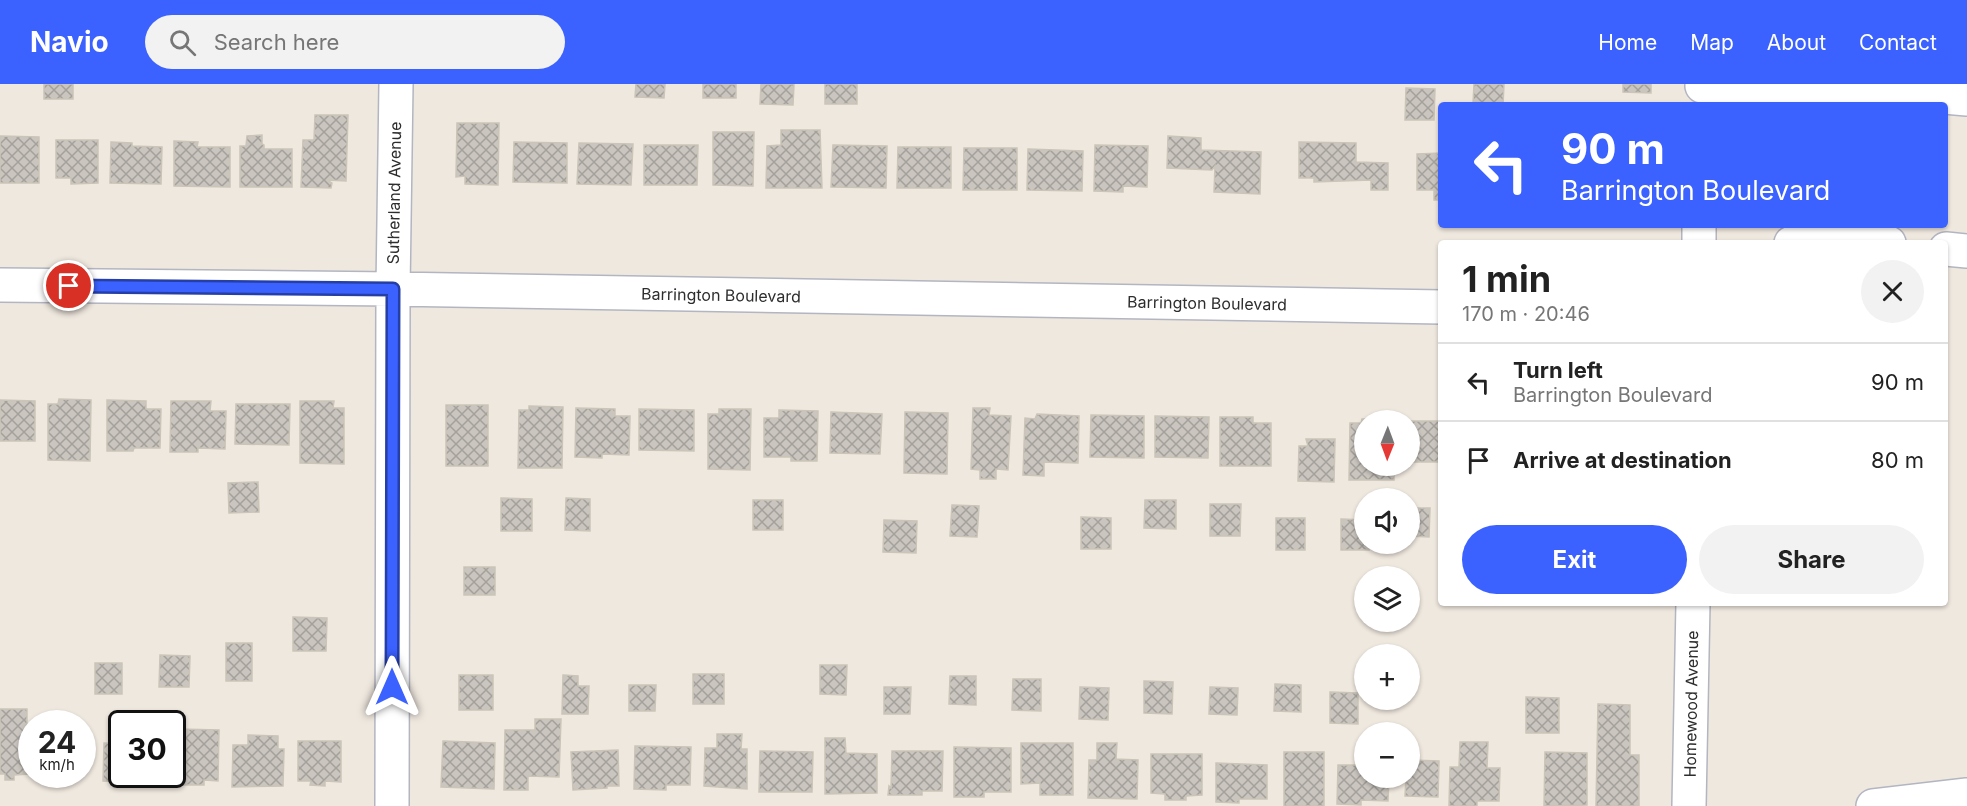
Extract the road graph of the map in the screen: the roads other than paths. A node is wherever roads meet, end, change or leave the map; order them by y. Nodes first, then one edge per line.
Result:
1 (396, 84) edge
2 (1702, 92) edge
3 (1967, 99) edge
4 (1775, 102) edge
5 (1820, 228) edge
6 (1824, 228) edge
7 (1797, 240) edge
8 (1859, 240) edge
9 (1948, 249) edge
10 (1967, 251) edge
11 (0, 285) edge
12 (393, 289) junction
13 (1438, 307) edge
14 (1693, 606) edge
15 (1967, 795) edge
16 (392, 806) edge
17 (1689, 806) edge
18 (1873, 806) edge

1 - 12 street, Sutherland Avenue
2 - 4 street
3 - 4 street
5 - 7 street
6 - 8 street
9 - 10 street
11 - 12 street, Barrington Boulevard
12 - 13 street, Barrington Boulevard
12 - 16 street, Sutherland Avenue
14 - 17 street, Homewood Avenue
15 - 18 street

